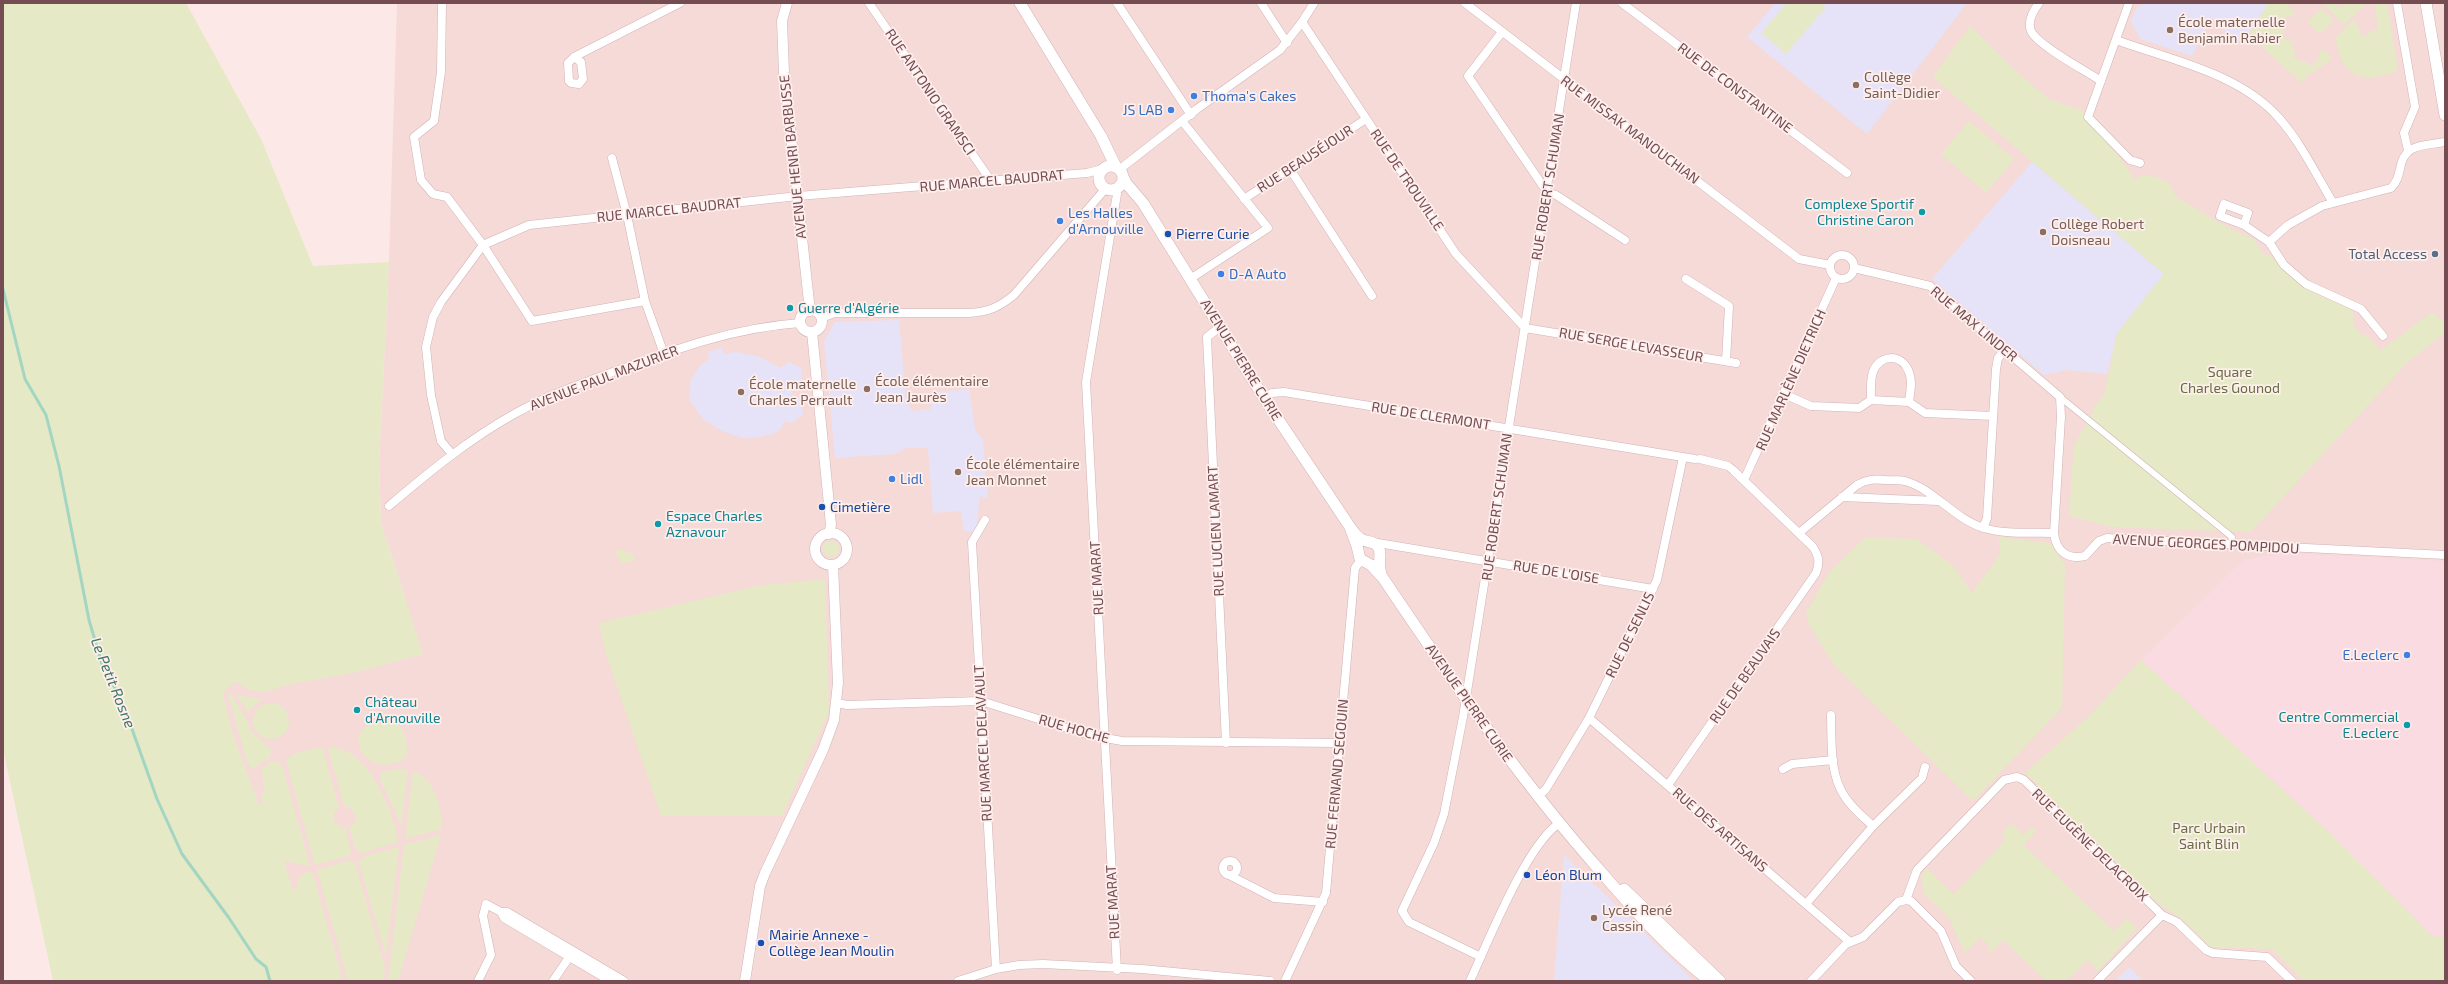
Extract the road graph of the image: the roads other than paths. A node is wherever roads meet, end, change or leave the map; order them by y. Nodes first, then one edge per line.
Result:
1 (442, 3) edge
2 (680, 3) edge
3 (787, 3) edge
4 (869, 3) edge
5 (1020, 3) edge
6 (1117, 3) edge
7 (1261, 3) edge
8 (1314, 3) edge
9 (1465, 3) edge
10 (1576, 3) edge
11 (1622, 3) edge
12 (2039, 3) edge
13 (2129, 3) edge
14 (2397, 3) edge
15 (2426, 3) edge
16 (1302, 22) junction
17 (1502, 32) junction
18 (2116, 40) junction
19 (1287, 43) junction
20 (574, 57) dead end
21 (1565, 80) junction
22 (2101, 81) junction
23 (1191, 115) junction
24 (2445, 115) edge
25 (1366, 119) junction
26 (1182, 121) junction
27 (2445, 142) edge
28 (1106, 145) junction
29 (2408, 150) junction
30 (612, 158) dead end
31 (2140, 163) dead end
32 (1290, 169) junction
33 (1099, 172) junction
34 (1848, 173) dead end
35 (991, 181) junction
36 (1120, 184) junction
37 (1547, 192) junction
38 (798, 196) junction
39 (1244, 199) junction
40 (2332, 203) junction
41 (627, 215) junction
42 (2244, 225) dead end
43 (1625, 240) dead end
44 (2269, 242) junction
45 (483, 245) junction
46 (1830, 265) junction
47 (1854, 268) junction
48 (1836, 278) junction
49 (1190, 279) junction
50 (1686, 279) dead end
51 (1372, 296) dead end
52 (644, 301) junction
53 (810, 311) junction
54 (821, 318) junction
55 (800, 323) junction
56 (1220, 327) junction
57 (1525, 328) junction
58 (812, 332) junction
59 (2383, 336) dead end
60 (2005, 350) junction
61 (664, 354) junction
62 (1726, 362) junction
63 (1736, 363) dead end
64 (1784, 394) junction
65 (2060, 397) junction
66 (1264, 398) junction
67 (1871, 400) junction
68 (1909, 402) junction
69 (1993, 416) junction
70 (1508, 428) junction
71 (452, 454) junction
72 (1683, 457) junction
73 (1744, 480) junction
74 (1842, 497) junction
75 (1939, 501) junction
76 (389, 506) dead end
77 (985, 520) dead end
78 (1983, 528) junction
79 (1799, 533) junction
80 (2054, 533) junction
81 (829, 534) junction
82 (1365, 544) junction
83 (1388, 544) junction
84 (2231, 544) junction
85 (2445, 555) edge
86 (1372, 559) junction
87 (1488, 560) junction
88 (832, 565) junction
89 (1819, 565) joint
90 (1653, 588) junction
91 (981, 700) junction
92 (837, 702) junction
93 (1465, 702) junction
94 (1831, 715) dead end
95 (1589, 718) junction
96 (1105, 739) junction
97 (1226, 743) junction
98 (1339, 744) junction
99 (1833, 760) junction
100 (1925, 767) dead end
101 (1783, 770) dead end
102 (1668, 785) junction
103 (1537, 797) junction
104 (1558, 824) junction
105 (1873, 826) junction
106 (1588, 857) junction
107 (1229, 875) dead end
108 (1906, 900) junction
109 (1323, 902) junction
110 (1806, 904) junction
111 (2162, 915) junction
112 (1850, 942) junction
113 (571, 954) junction
114 (1480, 957) junction
115 (996, 969) junction
116 (1117, 970) junction
117 (1220, 979) edge
118 (478, 981) edge
119 (553, 981) edge
120 (610, 981) edge
121 (624, 981) edge
122 (745, 981) edge
123 (958, 981) edge
124 (1270, 981) edge
125 (1285, 981) edge
126 (1470, 981) edge
127 (1710, 981) edge
128 (1720, 981) edge
129 (1811, 981) edge
130 (1971, 981) edge
131 (2097, 981) edge
132 (2292, 981) edge

1 - 45 street
2 - 20 street
3 - 38 street, AVENUE HENRI BARBUSSE
4 - 35 street, RUE ANTONIO GRAMSCI
5 - 28 main road
6 - 23 street
7 - 19 street
8 - 16 street
9 - 17 street, RUE MISSAK MANOUCHIAN
10 - 21 street, RUE ROBERT SCHUMAN
11 - 34 street, RUE DE CONSTANTINE
12 - 22 street
13 - 18 street
14 - 29 street
15 - 24 main road
16 - 19 street
16 - 25 street, RUE DE TROUVILLE
17 - 21 street, RUE MISSAK MANOUCHIAN
17 - 37 street
18 - 22 street
18 - 40 street
19 - 23 street
21 - 37 street, RUE ROBERT SCHUMAN
21 - 46 street, RUE MISSAK MANOUCHIAN
22 - 31 street
23 - 26 street
25 - 32 street, RUE BEAUSÉJOUR
25 - 57 street, RUE DE TROUVILLE
26 - 36 street
26 - 39 street
27 - 29 street
28 - 33 main road
28 - 36 main road
29 - 40 street
30 - 41 street
32 - 39 street, RUE BEAUSÉJOUR
32 - 51 street
33 - 35 street, RUE MARCEL BAUDRAT
33 - 36 main road
33 - 36 main road
35 - 38 street, RUE MARCEL BAUDRAT
36 - 49 main road, AVENUE PIERRE CURIE
36 - 54 street
36 - 96 street, RUE MARAT
37 - 43 street
37 - 57 street, RUE ROBERT SCHUMAN
38 - 41 street, RUE MARCEL BAUDRAT
38 - 53 street, AVENUE HENRI BARBUSSE
39 - 49 street
40 - 44 street
41 - 45 street, RUE MARCEL BAUDRAT
41 - 52 street
42 - 44 street
44 - 59 street
45 - 52 street
45 - 71 street, RUE MARCEL BAUDRAT
46 - 47 street
46 - 48 street
47 - 48 street
47 - 60 street, RUE MAX LINDER
48 - 64 street, RUE MARLÈNE DIETRICH
49 - 56 main road, AVENUE PIERRE CURIE
50 - 62 street
52 - 61 street
53 - 54 street
53 - 55 street
54 - 58 street
55 - 58 street
55 - 61 street, AVENUE PAUL MAZURIER
56 - 66 main road, AVENUE PIERRE CURIE
56 - 97 street, RUE LUCIEN LAMART
57 - 62 street, RUE SERGE LEVASSEUR
57 - 70 street, RUE ROBERT SCHUMAN
58 - 81 street
60 - 65 street, RUE MAX LINDER
60 - 69 street
61 - 71 street, AVENUE PAUL MAZURIER
62 - 63 street, RUE SERGE LEVASSEUR
64 - 67 street
64 - 73 street, RUE MARLÈNE DIETRICH
65 - 80 street, AVENUE GEORGES POMPIDOU
65 - 84 street
66 - 70 street, RUE DE CLERMONT
66 - 82 main road, AVENUE PIERRE CURIE
67 - 68 street
67 - 68 street
68 - 69 street
69 - 78 street
70 - 72 street, RUE DE CLERMONT
70 - 87 street, RUE ROBERT SCHUMAN
71 - 76 street, AVENUE PAUL MAZURIER
72 - 73 street, RUE DE CLERMONT
72 - 90 street, RUE DE SENLIS
73 - 79 street, RUE DE CLERMONT
74 - 75 street
74 - 75 street
74 - 79 street
75 - 78 street
77 - 91 street, RUE MARCEL DELAVAULT
78 - 80 street
79 - 89 street, RUE DE CLERMONT
80 - 84 street, AVENUE GEORGES POMPIDOU
81 - 88 street
81 - 88 street
82 - 83 street, RUE DE L'OISE
82 - 86 main road, AVENUE PIERRE CURIE
82 - 86 main road, AVENUE PIERRE CURIE
83 - 86 street
83 - 87 street, RUE DE L'OISE
84 - 85 street, AVENUE GEORGES POMPIDOU
86 - 93 main road, AVENUE PIERRE CURIE
86 - 98 street, RUE FERNAND SEGOUIN
87 - 90 street, RUE DE L'OISE
87 - 93 street, RUE ROBERT SCHUMAN
88 - 92 street
89 - 102 street, RUE DE BEAUVAIS
90 - 95 street, RUE DE SENLIS
91 - 92 street, RUE HOCHE
91 - 96 street, RUE HOCHE
91 - 115 street, RUE MARCEL DELAVAULT
92 - 122 street
93 - 103 main road, AVENUE PIERRE CURIE
93 - 114 street, RUE ROBERT SCHUMAN
94 - 99 street
95 - 102 street, RUE DES ARTISANS
95 - 103 street, RUE DE SENLIS
96 - 97 street, RUE HOCHE
96 - 116 street, RUE MARAT
97 - 98 street, RUE HOCHE
98 - 109 street, RUE FERNAND SEGOUIN
99 - 101 street
99 - 105 street
100 - 105 street
102 - 110 street, RUE DES ARTISANS
103 - 104 main road, AVENUE PIERRE CURIE
104 - 106 main road, AVENUE PIERRE CURIE
104 - 114 street
105 - 110 street
106 - 127 main road
106 - 128 main road
107 - 109 street
108 - 111 street, RUE EUGÈNE DELACROIX
108 - 112 street
108 - 130 street
109 - 125 street, RUE FERNAND SEGOUIN
110 - 112 street, RUE DES ARTISANS
111 - 131 street
111 - 132 street, RUE EUGÈNE DELACROIX
112 - 129 street
113 - 118 street
113 - 119 street
113 - 120 street
113 - 121 street
114 - 126 street
115 - 116 street
115 - 123 street
116 - 117 street
117 - 124 street

